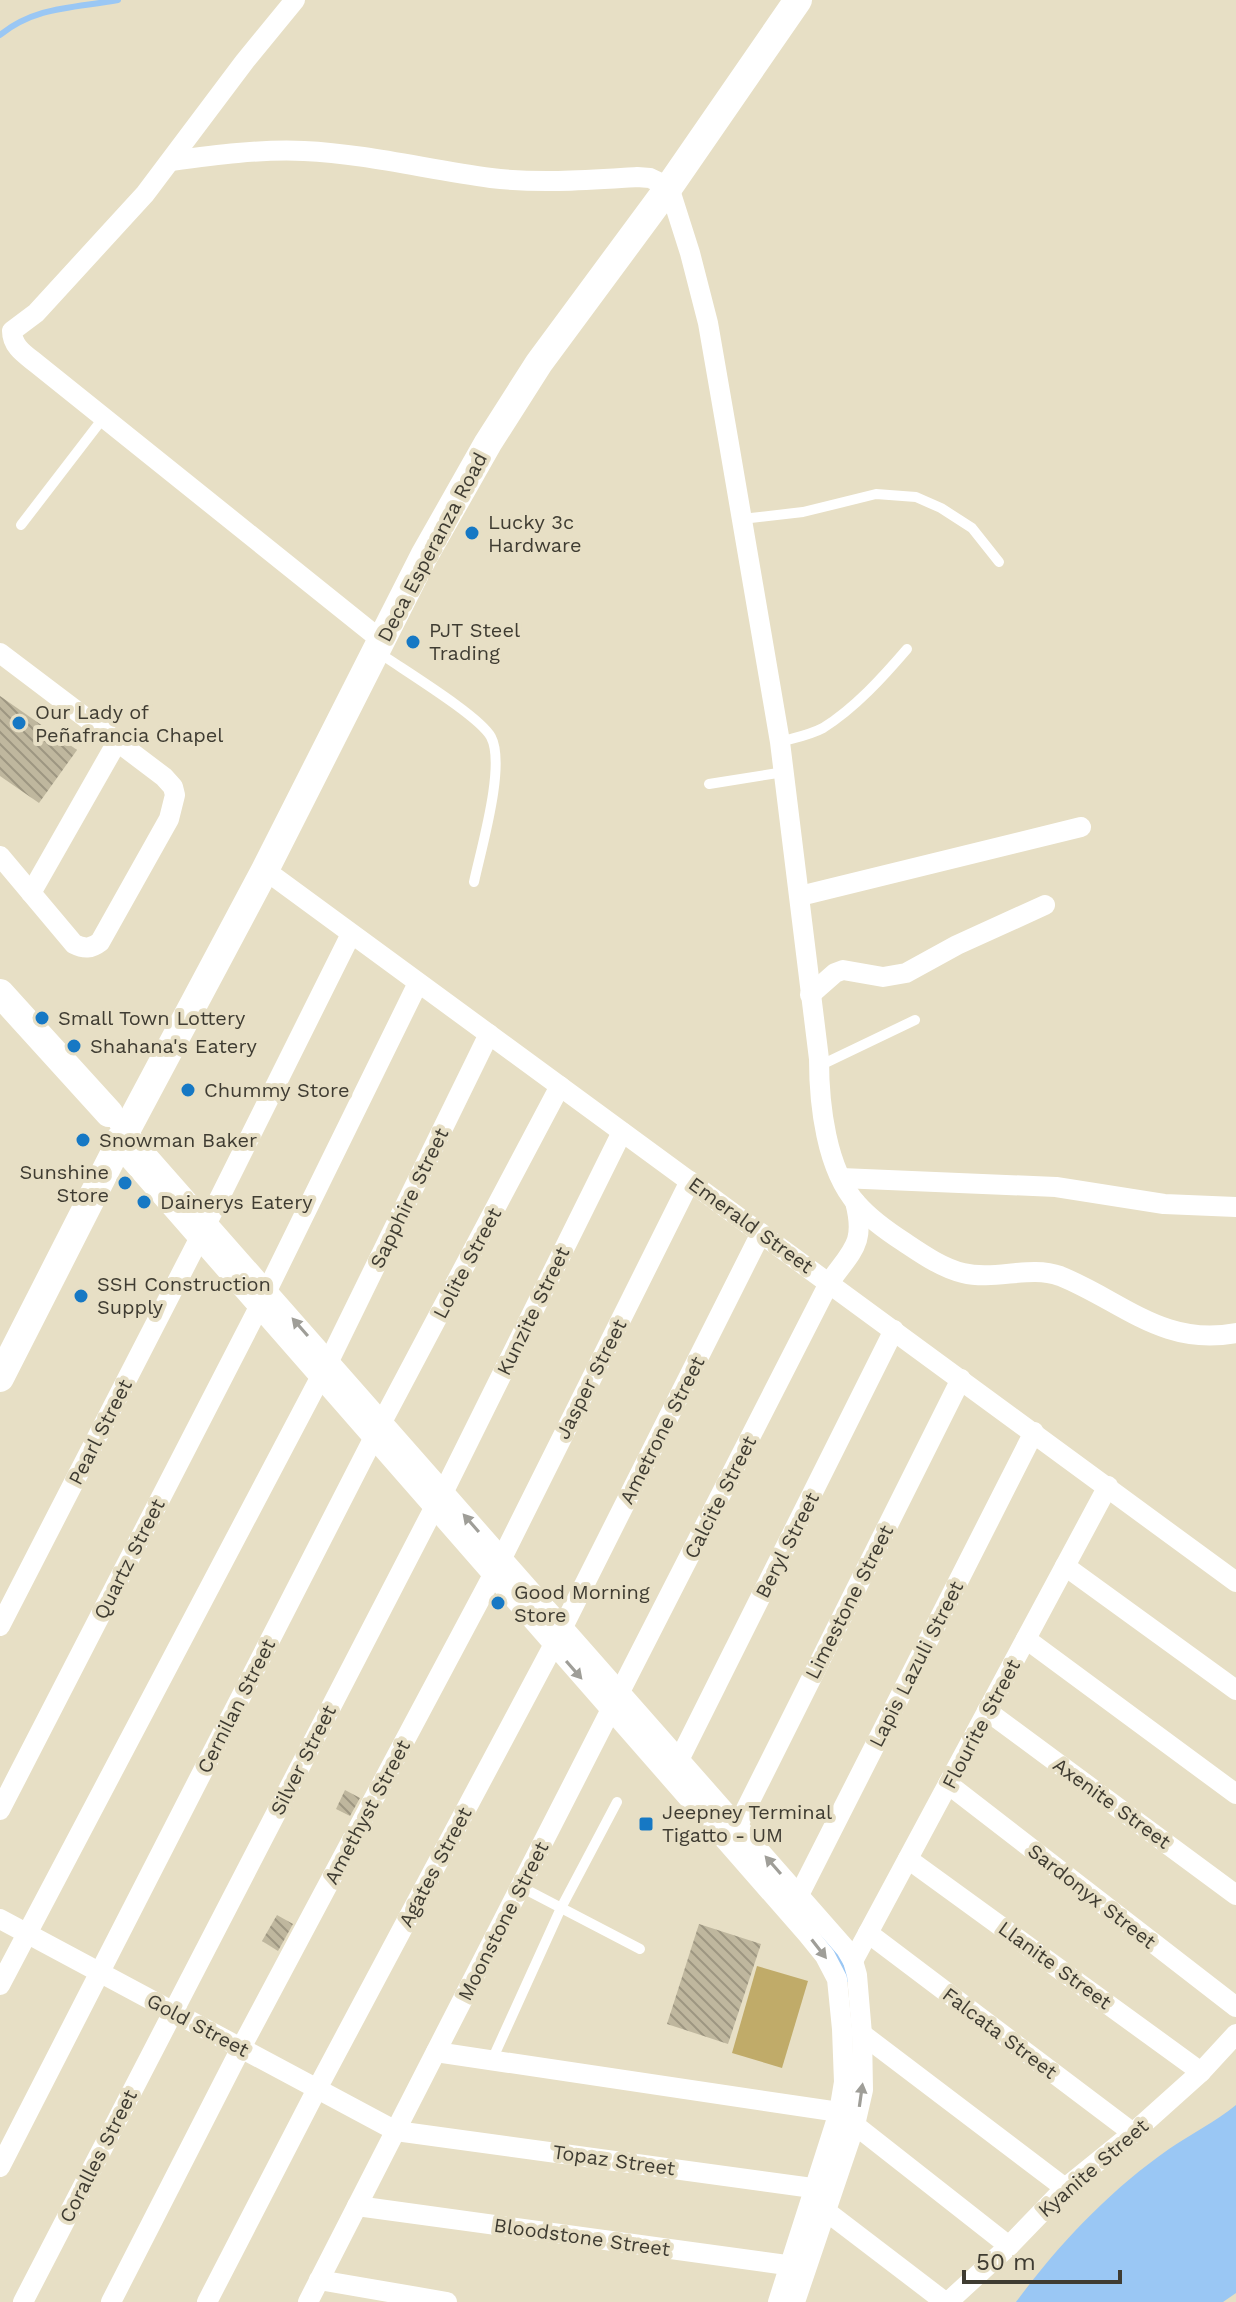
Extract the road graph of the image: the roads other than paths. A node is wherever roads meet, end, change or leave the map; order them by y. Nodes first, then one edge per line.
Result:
1 (295, 0) edge
2 (798, 0) edge
3 (171, 161) junction
4 (669, 187) junction
5 (104, 417) junction
6 (742, 519) junction
7 (21, 525) dead end
8 (999, 562) dead end
9 (379, 646) junction
10 (907, 649) dead end
11 (0, 653) edge
12 (117, 742) junction
13 (780, 742) junction
14 (784, 772) junction
15 (709, 784) dead end
16 (1081, 827) dead end
17 (0, 856) edge
18 (265, 870) junction
19 (474, 882) dead end
20 (31, 893) junction
21 (800, 896) junction
22 (1045, 905) dead end
23 (351, 934) junction
24 (418, 983) junction
25 (0, 993) edge
26 (810, 995) junction
27 (915, 1020) dead end
28 (489, 1034) junction
29 (819, 1066) junction
30 (560, 1086) junction
31 (118, 1130) junction
32 (622, 1132) junction
33 (841, 1178) junction
34 (690, 1181) junction
35 (855, 1202) junction
36 (1236, 1207) edge
37 (203, 1230) junction
38 (761, 1233) junction
39 (829, 1283) junction
40 (263, 1299) junction
41 (894, 1330) junction
42 (1236, 1333) edge
43 (325, 1370) junction
44 (0, 1378) edge
45 (961, 1379) junction
46 (378, 1431) junction
47 (1034, 1432) junction
48 (1108, 1486) junction
49 (439, 1500) junction
50 (1065, 1566) junction
51 (497, 1567) junction
52 (1236, 1582) edge
53 (0, 1626) edge
54 (563, 1627) junction
55 (1026, 1639) junction
56 (553, 1646) junction
57 (1236, 1690) edge
58 (620, 1692) junction
59 (610, 1711) junction
60 (987, 1711) junction
61 (679, 1760) junction
62 (948, 1784) junction
63 (1236, 1794) edge
64 (617, 1802) dead end
65 (0, 1810) edge
66 (738, 1825) junction
67 (908, 1859) junction
68 (521, 1887) junction
69 (799, 1895) junction
70 (1236, 1895) edge
71 (561, 1908) junction
72 (0, 1919) edge
73 (26, 1933) junction
74 (868, 1933) junction
75 (640, 1949) dead end
76 (853, 1961) junction
77 (99, 1972) junction
78 (0, 1985) edge
79 (1236, 2007) edge
80 (172, 2011) junction
81 (862, 2034) junction
82 (1236, 2034) edge
83 (241, 2048) junction
84 (436, 2052) junction
85 (492, 2060) junction
86 (1201, 2072) junction
87 (317, 2089) junction
88 (847, 2119) junction
89 (396, 2131) junction
90 (1133, 2133) junction
91 (0, 2167) edge
92 (1065, 2188) junction
93 (822, 2197) junction
94 (357, 2206) junction
95 (1009, 2246) junction
96 (319, 2280) junction
97 (794, 2288) edge
98 (23, 2302) edge
99 (111, 2302) edge
100 (207, 2302) edge
101 (308, 2302) edge
102 (447, 2302) edge
103 (946, 2302) edge

1 - 3 street
2 - 4 street, Deca Esperanza Road
3 - 4 street
3 - 5 street
4 - 6 street
4 - 9 street, Deca Esperanza Road
5 - 7 lane
5 - 9 street
6 - 8 lane
6 - 13 street
9 - 18 street, Deca Esperanza Road
9 - 19 lane
10 - 13 lane
11 - 12 street
12 - 20 street
12 - 20 street
13 - 14 street
14 - 15 lane
14 - 21 street
16 - 21 street
17 - 20 street
18 - 23 street, Emerald Street
18 - 31 street, Deca Esperanza Road
21 - 26 street
22 - 26 street
23 - 24 street, Emerald Street
23 - 37 street, Pearl Street
24 - 28 street, Emerald Street
24 - 40 street, Quartz Street
25 - 31 street
26 - 29 street
27 - 29 lane
28 - 30 street, Emerald Street
28 - 43 street, Sapphire Street
29 - 33 street
30 - 32 street, Emerald Street
30 - 46 street, Lolite Street
31 - 37 street
31 - 44 street, Deca Esperanza Road
32 - 34 street, Emerald Street
32 - 49 street, Kunzite Street
33 - 35 street
33 - 36 street
34 - 38 street, Emerald Street
34 - 51 street, Jasper Street
35 - 39 street, Calcite Street
35 - 42 street
37 - 40 street
37 - 53 street, Pearl Street
38 - 39 street, Emerald Street
38 - 54 street, Ametrone Street
39 - 41 street, Emerald Street
39 - 58 street, Calcite Street
40 - 43 street
40 - 65 street, Quartz Street
41 - 45 street, Emerald Street
41 - 61 street, Beryl Street
43 - 46 street
43 - 73 street, Sapphire Street
45 - 47 street, Emerald Street
45 - 66 street, Limestone Street
46 - 49 street
46 - 77 street, Cernilan Street
47 - 48 street, Emerald Street
47 - 69 street, Lapis Lazuli Street
48 - 50 street, Flourite Street
48 - 52 street, Emerald Street
49 - 51 street
49 - 80 street, Silver Street
50 - 55 street, Flourite Street
50 - 57 street
51 - 54 street
51 - 56 street
51 - 83 street, Amethyst Street
54 - 58 street
55 - 60 street, Flourite Street
55 - 63 street
56 -> 59 street
56 - 87 street, Agates Street
58 - 59 street, Calcite Street
58 - 61 street
59 - 68 street, Moonstone Street
59 -> 88 street
60 - 62 street, Flourite Street
60 - 70 street, Axenite Street
61 - 66 street
62 - 67 street, Flourite Street
62 - 79 street, Sardonyx Street
64 - 71 lane
69 -> 66 street
67 - 74 street, Flourite Street
67 - 86 street, Llanite Street
68 - 71 lane
68 - 84 street, Moonstone Street
69 - 76 street
71 - 75 lane
71 - 85 lane
72 - 73 street, Gold Street
73 - 77 street, Gold Street
73 - 78 street, Sapphire Street
74 - 76 street, Flourite Street
74 - 90 street, Falcata Street
76 - 81 street
77 - 80 street, Gold Street
77 - 91 street, Cernilan Street
80 - 83 street, Gold Street
80 - 98 street, Coralles Street
88 -> 81 street
81 - 92 street
82 - 86 street, Kyanite Street
83 - 87 street, Gold Street
83 - 99 street, Amethyst Street
84 - 85 street
84 - 89 street, Moonstone Street
85 - 88 street
86 - 90 street, Kyanite Street
87 - 89 street, Gold Street
87 - 100 street, Agates Street
88 - 93 street
88 - 95 street
89 - 93 street, Topaz Street
89 - 94 street, Moonstone Street
90 - 92 street, Kyanite Street
92 - 95 street, Kyanite Street
93 - 97 street
93 - 103 street
94 - 96 street, Moonstone Street
94 - 97 street, Bloodstone Street
95 - 103 street, Kyanite Street
96 - 101 street, Moonstone Street
96 - 102 street

